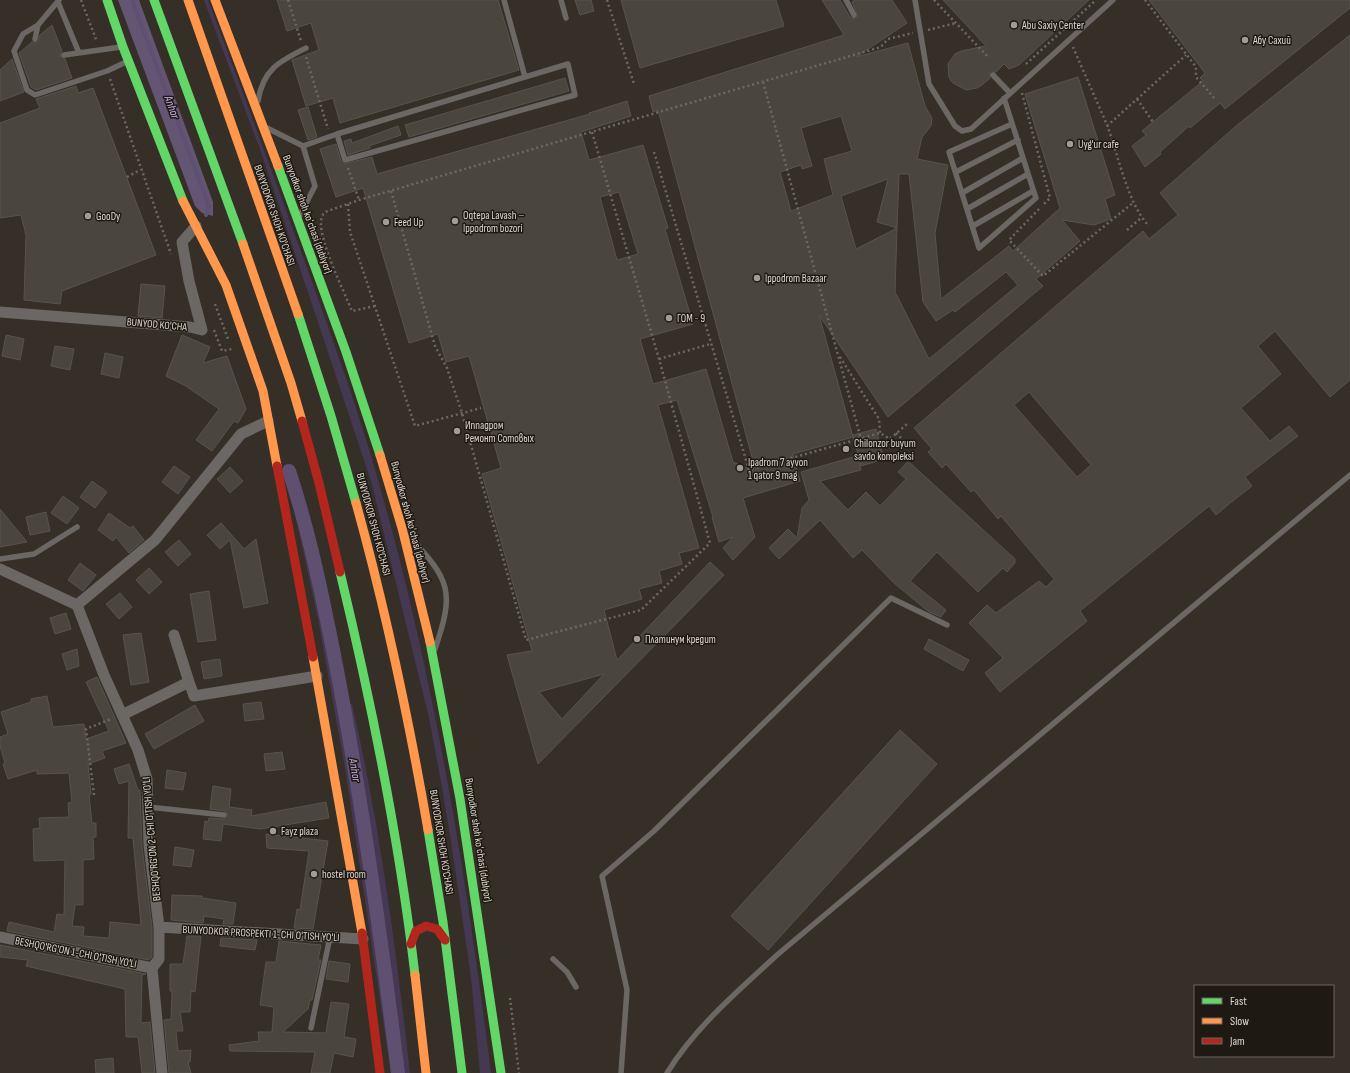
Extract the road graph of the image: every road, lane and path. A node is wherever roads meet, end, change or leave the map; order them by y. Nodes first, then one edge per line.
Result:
1 (81, 0) edge
2 (107, 0) edge
3 (154, 0) edge
4 (188, 0) edge
5 (215, 0) edge
6 (288, 0) edge
7 (504, 0) edge
8 (561, 0) edge
9 (607, 0) edge
10 (846, 0) edge
11 (915, 0) edge
12 (934, 0) edge
13 (1096, 0) edge
14 (1113, 0) edge
15 (1144, 0) edge
16 (59, 1) edge
17 (854, 15) dead end
18 (566, 18) dead end
19 (38, 25) junction
20 (888, 39) dead end
21 (35, 40) dead end
22 (1073, 45) dead end
23 (123, 46) junction
24 (305, 48) junction
25 (100, 49) junction
26 (79, 53) junction
27 (64, 55) dead end
28 (1186, 55) junction
29 (989, 58) dead end
30 (128, 61) junction
31 (1021, 69) dead end
32 (107, 71) junction
33 (993, 75) dead end
34 (525, 77) junction
35 (763, 82) junction
36 (634, 84) dead end
37 (1010, 93) junction
38 (1023, 93) dead end
39 (1004, 98) junction
40 (1214, 98) dead end
41 (1137, 99) junction
42 (257, 111) junction
43 (1153, 122) dead end
44 (1012, 124) junction
45 (262, 126) junction
46 (1107, 126) junction
47 (592, 132) junction
48 (337, 134) junction
49 (331, 137) junction
50 (1018, 140) junction
51 (303, 146) junction
52 (654, 152) dead end
53 (1023, 158) junction
54 (345, 160) junction
55 (140, 170) junction
56 (956, 172) junction
57 (1028, 174) junction
58 (127, 177) dead end
59 (391, 191) junction
60 (1033, 191) junction
61 (962, 193) junction
62 (359, 200) junction
63 (1134, 202) junction
64 (348, 204) junction
65 (967, 209) junction
66 (1141, 218) junction
67 (298, 219) junction
68 (196, 226) junction
69 (972, 226) junction
70 (1149, 226) dead end
71 (1127, 230) dead end
72 (172, 256) dead end
73 (215, 304) dead end
74 (375, 306) junction
75 (0, 312) edge
76 (229, 341) dead end
77 (710, 344) junction
78 (232, 348) dead end
79 (222, 351) dead end
80 (837, 354) junction
81 (659, 358) junction
82 (481, 408) dead end
83 (462, 413) junction
84 (268, 421) junction
85 (907, 424) dead end
86 (880, 433) junction
87 (896, 433) junction
88 (861, 439) junction
89 (907, 444) dead end
90 (1350, 475) edge
91 (77, 527) dead end
92 (402, 530) junction
93 (0, 559) edge
94 (0, 568) edge
95 (78, 605) junction
96 (947, 625) dead end
97 (174, 635) dead end
98 (433, 657) junction
99 (318, 676) junction
100 (189, 682) junction
101 (122, 715) junction
102 (94, 795) dead end
103 (148, 807) junction
104 (224, 815) dead end
105 (159, 927) junction
106 (0, 937) edge
107 (330, 937) junction
108 (363, 939) junction
109 (445, 940) junction
110 (411, 944) junction
111 (553, 959) dead end
112 (152, 968) junction
113 (576, 987) dead end
114 (510, 998) dead end
115 (311, 1028) dead end
116 (162, 1073) edge
117 (380, 1073) edge
118 (426, 1073) edge
119 (462, 1073) edge
120 (501, 1073) edge
121 (519, 1073) edge
122 (621, 1073) edge
123 (667, 1073) edge

1 - 25 path
2 - 23 main road
3 - 110 main road
4 - 109 main road, BUNYODKOR SHOH KO'CHASI
5 - 42 main road, Bunyodkor shoh koʻchasi (dublyor)
6 - 24 path
7 - 34 lane
8 - 18 lane
9 - 36 path
10 - 17 lane
11 - 39 lane
12 - 29 path
13 - 31 path
14 - 37 lane
15 - 28 path
16 - 19 lane
16 - 26 lane
19 - 21 lane
19 - 32 lane
20 - 35 path
22 - 46 path
23 - 25 lane
23 - 30 main road
24 - 42 lane
24 - 49 path
25 - 26 lane
26 - 27 lane
28 - 40 path
28 - 41 path
30 - 32 lane
30 - 68 main road
32 - 55 path
33 - 37 lane
34 - 48 lane
34 - 54 lane
35 - 47 path
35 - 80 path
37 - 39 lane
38 - 63 path
39 - 44 lane
41 - 43 path
41 - 46 path
42 - 45 main road, Bunyodkor shoh koʻchasi (dublyor)
44 - 50 lane
44 - 56 lane
45 - 51 lane
45 - 67 main road, Bunyodkor shoh koʻchasi (dublyor)
46 - 63 path
47 - 59 path
47 - 81 path
48 - 49 lane
48 - 54 lane
49 - 51 lane
50 - 53 lane
50 - 56 lane
51 - 67 lane
52 - 77 path
53 - 57 lane
53 - 61 lane
54 - 62 path
55 - 58 path
55 - 72 path
56 - 61 lane
57 - 60 lane
57 - 65 lane
59 - 62 path
59 - 83 path
60 - 69 lane
60 - 69 lane
61 - 65 lane
62 - 64 path
63 - 66 path
64 - 74 path
64 - 74 path
65 - 69 lane
66 - 70 path
66 - 71 path
67 - 92 main road, Bunyodkor shoh koʻchasi (dublyor)
68 - 75 street, BUNYOD KO'CHA
68 - 84 main road
73 - 76 path
74 - 83 path
77 - 81 path
77 - 88 path
78 - 79 path
80 - 86 path
80 - 88 path
81 - 83 path
82 - 83 path
84 - 95 street
84 - 99 main road
85 - 87 path
86 - 87 path
86 - 88 path
87 - 89 path
90 - 123 lane
91 - 93 lane
92 - 98 main road, Bunyodkor shoh koʻchasi (dublyor)
92 - 98 lane
94 - 95 street
95 - 101 street, BESHQO'RG'ON 2-CHI O'TISH YO'LI
96 - 122 lane
97 - 100 street
98 - 120 main road, Bunyodkor shoh koʻchasi (dublyor)
99 - 100 street
99 - 108 main road
100 - 101 street
101 - 102 path
101 - 103 street, BESHQO'RG'ON 2-CHI O'TISH YO'LI
103 - 104 lane
103 - 105 street, BESHQO'RG'ON 2-CHI O'TISH YO'LI
105 - 107 street, BUNYODKOR PROSPEKTI 1-CHI O'TISH YO'LI
105 - 112 street, BESHQO'RG'ON 2-CHI O'TISH YO'LI
106 - 112 street, BESHQO'RG'ON 1-CHI O'TISH YO'LI
107 - 108 street, BUNYODKOR PROSPEKTI 1-CHI O'TISH YO'LI
107 - 115 lane
108 - 117 main road
109 - 110 main road
109 - 119 main road, BUNYODKOR SHOH KO'CHASI
110 - 118 main road
111 - 113 lane
112 - 116 street, BESHQO'RG'ON 2-CHI O'TISH YO'LI
114 - 121 path

